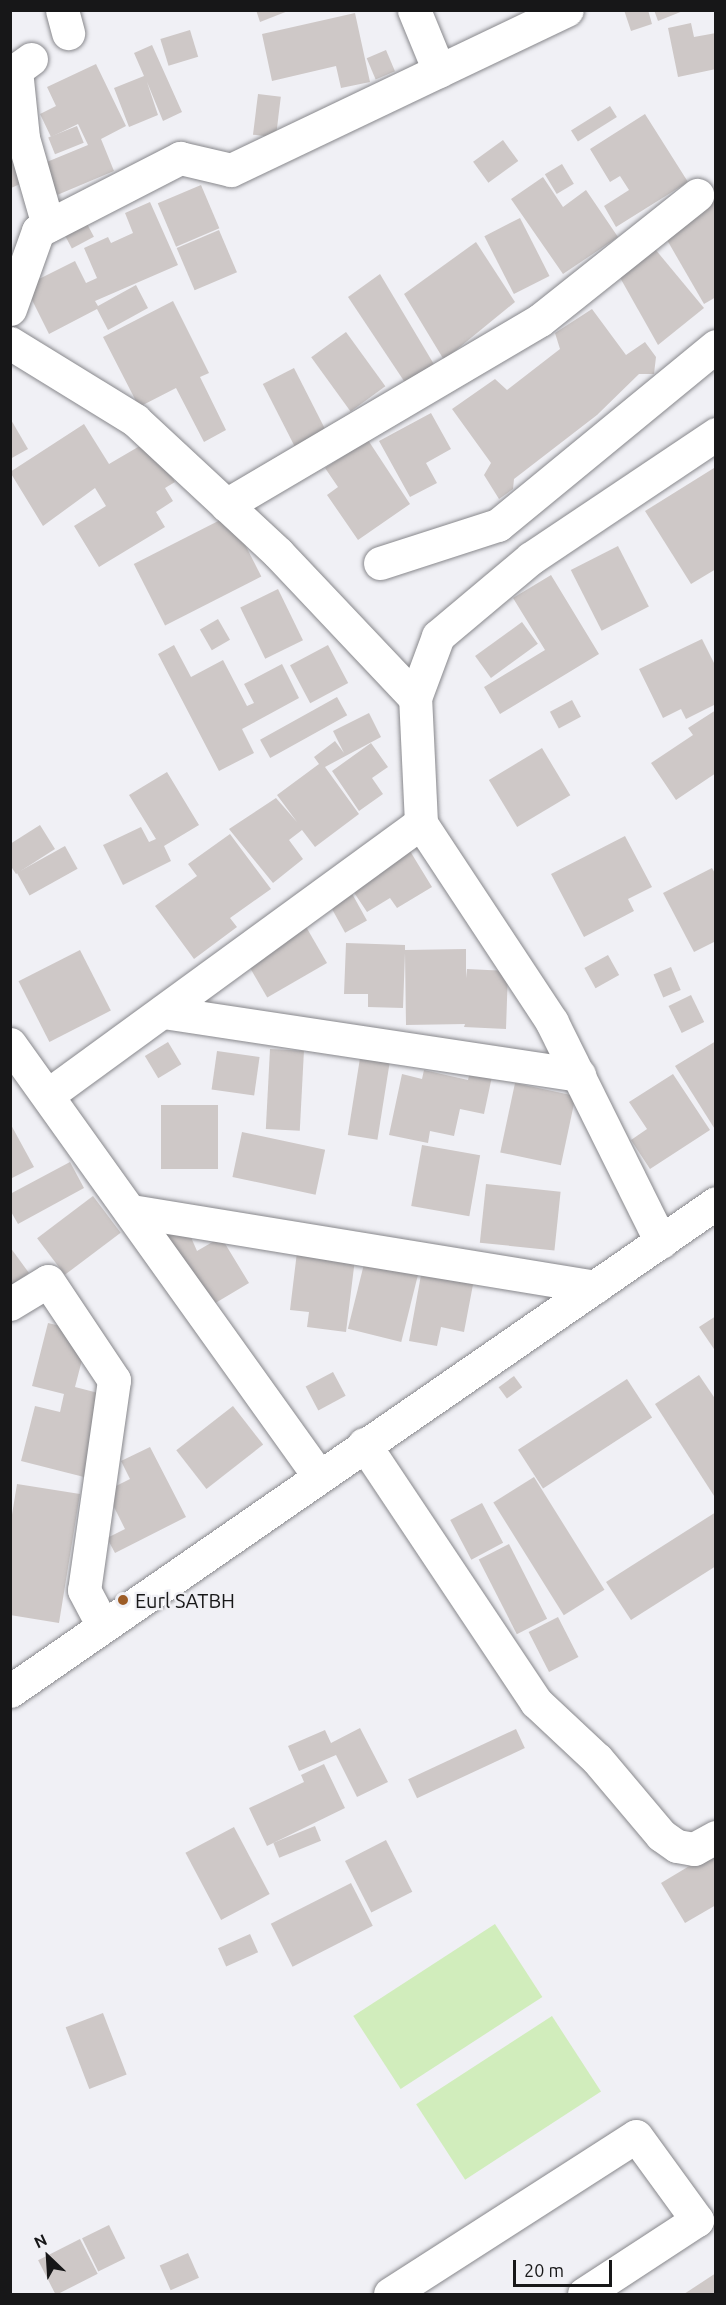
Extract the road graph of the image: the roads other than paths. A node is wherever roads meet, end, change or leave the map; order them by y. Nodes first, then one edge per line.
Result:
1 (414, 10) edge
2 (567, 10) edge
3 (31, 59) dead end
4 (439, 71) junction
5 (697, 195) dead end
6 (48, 225) junction
7 (10, 309) edge
8 (10, 343) edge
9 (714, 350) edge
10 (716, 434) edge
11 (226, 505) junction
12 (380, 563) dead end
13 (415, 698) junction
14 (421, 823) junction
15 (163, 1012) junction
16 (12, 1051) edge
17 (579, 1075) junction
18 (49, 1094) junction
19 (716, 1203) edge
20 (131, 1211) junction
21 (661, 1242) junction
22 (595, 1287) junction
23 (10, 1304) edge
24 (364, 1444) junction
25 (318, 1476) junction
26 (103, 1626) junction
27 (10, 1691) edge
28 (716, 1837) edge
29 (390, 2295) edge
30 (585, 2295) edge

1 - 4 street
2 - 4 street
3 - 6 street
4 - 6 street
5 - 11 street
6 - 7 street
8 - 11 street
9 - 12 street
10 - 13 street
11 - 13 street
13 - 14 street
14 - 15 street
14 - 17 street
15 - 17 street
15 - 18 street
16 - 18 street
17 - 21 street
18 - 20 street
19 - 21 street
20 - 22 street
20 - 25 street
21 - 22 street
22 - 24 street
23 - 26 street
24 - 25 street
24 - 28 street
25 - 26 street
26 - 27 street
29 - 30 street

